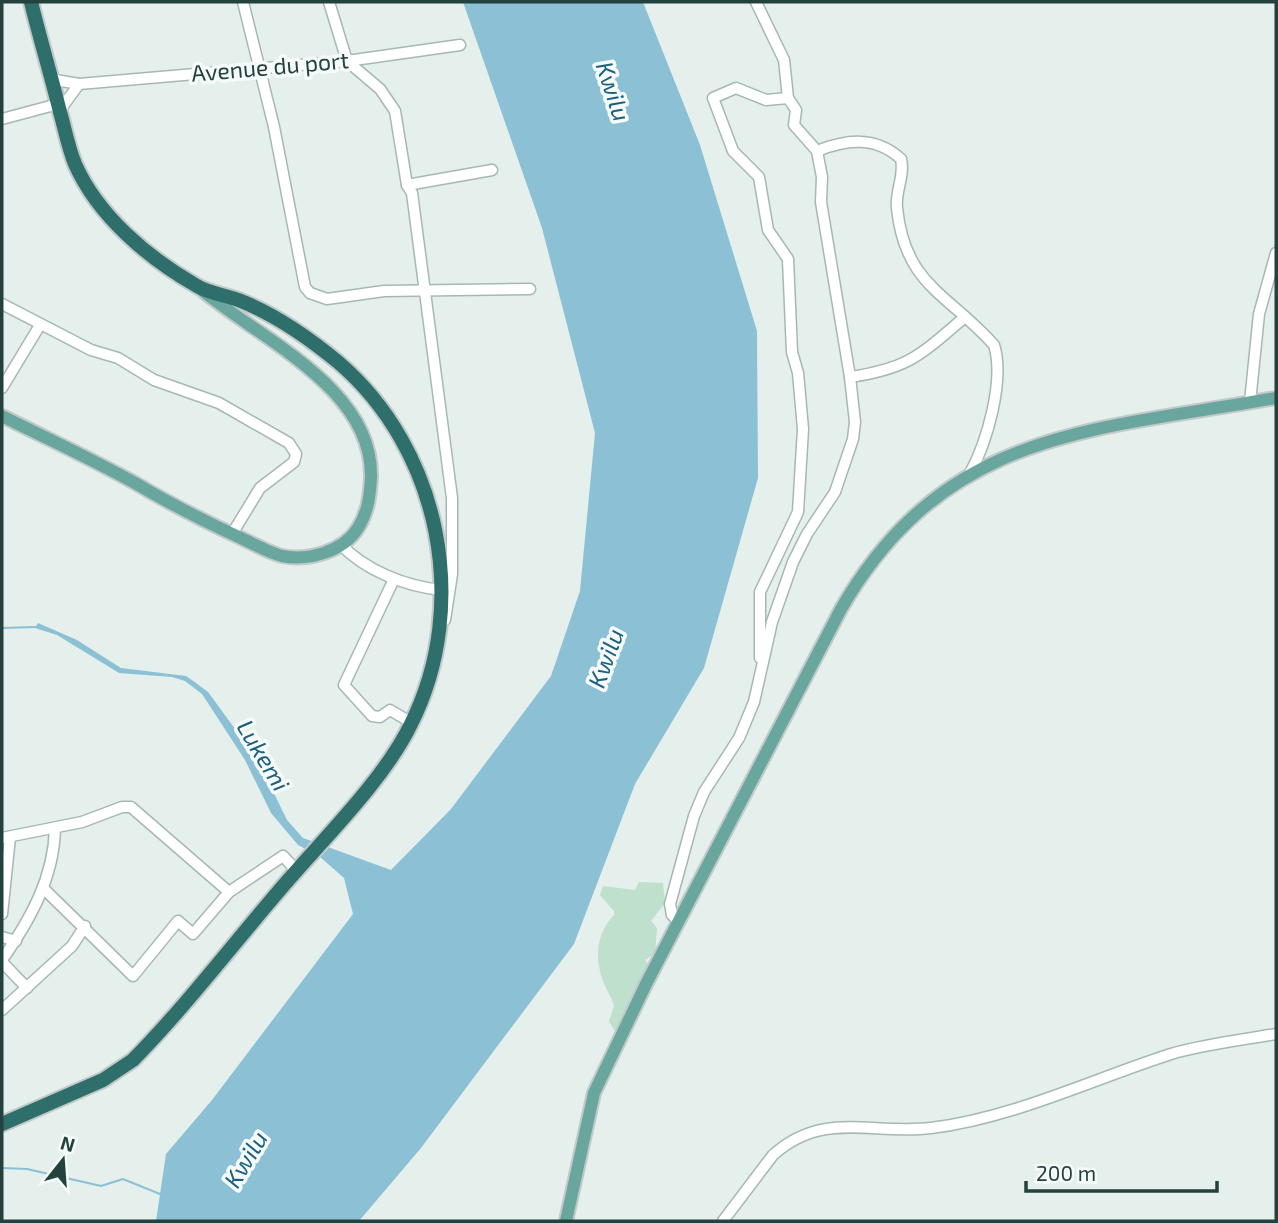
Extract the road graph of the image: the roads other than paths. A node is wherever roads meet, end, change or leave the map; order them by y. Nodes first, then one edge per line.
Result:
1 (31, 2) edge
2 (243, 2) edge
3 (329, 2) edge
4 (756, 2) edge
5 (460, 45) dead end
6 (347, 61) junction
7 (261, 67) junction
8 (50, 79) junction
9 (79, 84) junction
10 (788, 98) junction
11 (59, 107) junction
12 (2, 119) edge
13 (817, 151) junction
14 (492, 170) dead end
15 (407, 185) junction
16 (1276, 253) edge
17 (200, 288) junction
18 (530, 289) dead end
19 (424, 290) junction
20 (2, 304) edge
21 (965, 317) junction
22 (40, 325) junction
23 (850, 377) junction
24 (2, 388) edge
25 (1276, 398) edge
26 (1250, 402) junction
27 (2, 415) edge
28 (969, 475) junction
29 (232, 534) junction
30 (340, 544) junction
31 (394, 579) junction
32 (441, 590) junction
33 (434, 662) junction
34 (762, 669) junction
35 (412, 723) junction
36 (55, 828) junction
37 (6, 837) edge
38 (297, 869) junction
39 (43, 888) junction
40 (229, 892) junction
41 (2, 914) edge
42 (679, 921) junction
43 (85, 926) junction
44 (2, 937) edge
45 (16, 941) junction
46 (2, 961) edge
47 (27, 988) junction
48 (2, 1010) edge
49 (1276, 1034) edge
50 (2, 1124) edge
51 (566, 1221) edge
52 (723, 1221) edge

1 - 8 highway
2 - 7 street
3 - 6 street
4 - 10 street
5 - 6 street, Avenue du port
6 - 7 street, Avenue du port
6 - 15 street
7 - 9 street, Avenue du port
7 - 19 street
8 - 9 street, Avenue du port
8 - 11 highway
9 - 11 street
10 - 13 street
10 - 34 street
11 - 12 street
11 - 17 highway
13 - 21 street
13 - 23 street
14 - 15 street
15 - 19 street
16 - 26 street
17 - 30 main road
17 - 32 highway
18 - 19 street
19 - 33 street
20 - 22 street
21 - 23 street
21 - 28 street
22 - 24 street
22 - 29 street
23 - 34 street
25 - 26 main road
26 - 28 main road
27 - 29 main road
28 - 42 main road
29 - 30 main road
30 - 31 street
31 - 32 street
31 - 35 street
32 - 33 highway
33 - 35 highway
34 - 42 street
35 - 38 highway
36 - 37 street
36 - 39 street
36 - 40 street
37 - 41 street
38 - 40 street
38 - 50 highway
39 - 43 street
39 - 45 street
40 - 43 street
42 - 51 main road
43 - 47 street
44 - 45 street
45 - 46 street
46 - 47 street
47 - 48 street
49 - 52 street

